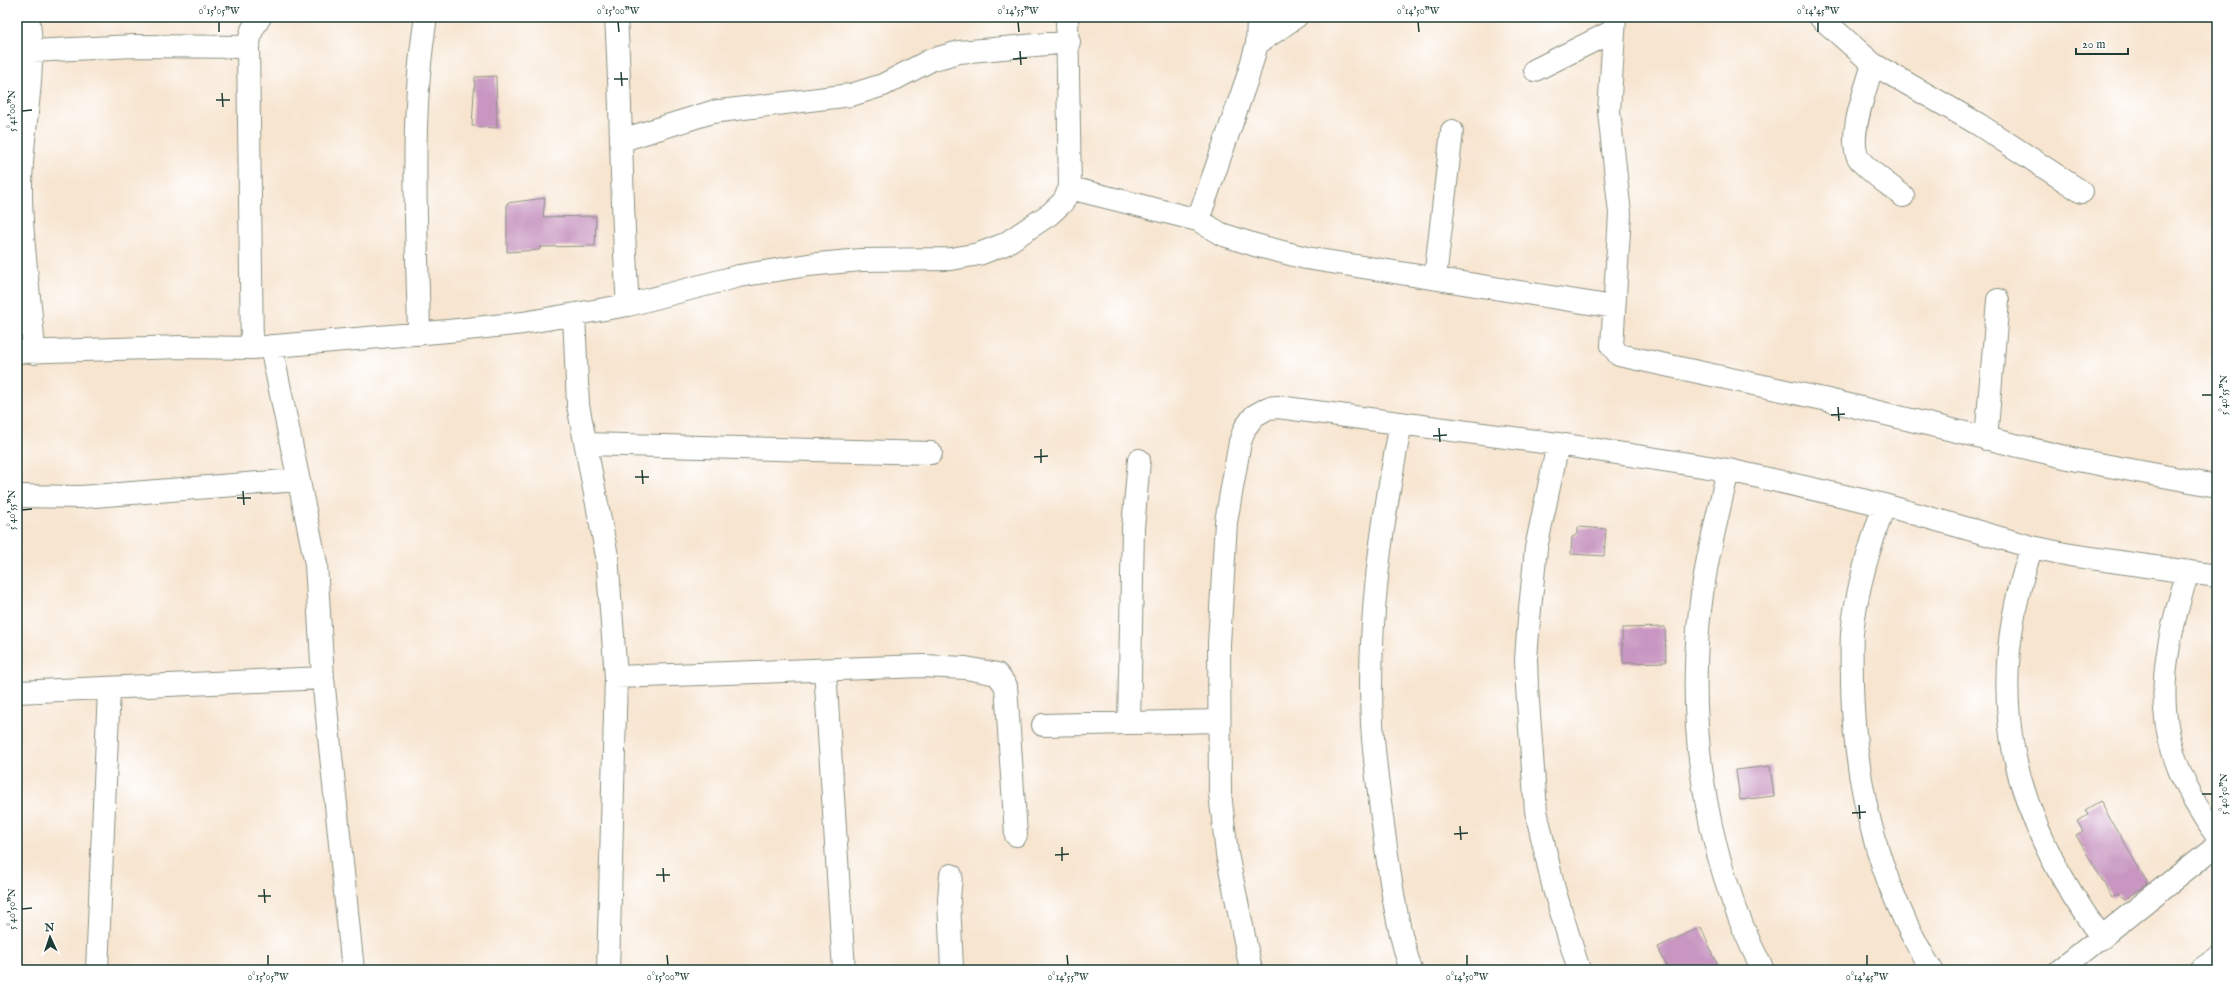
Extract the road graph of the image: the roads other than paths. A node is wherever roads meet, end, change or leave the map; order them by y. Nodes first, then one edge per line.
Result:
1 (28, 17) edge
2 (260, 17) edge
3 (426, 17) edge
4 (616, 17) edge
5 (1066, 17) edge
6 (1258, 17) edge
7 (1296, 17) edge
8 (1820, 17) edge
9 (1614, 24) edge
10 (1069, 42) junction
11 (1257, 44) junction
12 (248, 47) junction
13 (32, 52) junction
14 (1872, 64) junction
15 (1535, 70) dead end
16 (1452, 131) dead end
17 (622, 140) junction
18 (1070, 188) junction
19 (2082, 192) dead end
20 (1903, 196) dead end
21 (1198, 220) junction
22 (1435, 278) junction
23 (1998, 300) dead end
24 (628, 305) junction
25 (1614, 307) junction
26 (574, 315) junction
27 (419, 334) junction
28 (262, 347) junction
29 (25, 352) edge
30 (1401, 423) junction
31 (1986, 439) junction
32 (586, 444) junction
33 (1558, 444) junction
34 (931, 453) dead end
35 (1138, 460) dead end
36 (1728, 470) junction
37 (298, 480) junction
38 (2217, 486) edge
39 (17, 496) edge
40 (1884, 505) junction
41 (2032, 547) junction
42 (2188, 572) junction
43 (2217, 576) edge
44 (825, 670) junction
45 (616, 677) junction
46 (323, 678) junction
47 (109, 688) junction
48 (17, 692) edge
49 (1218, 721) junction
50 (1129, 723) junction
51 (1043, 726) dead end
52 (1016, 835) dead end
53 (2217, 836) edge
54 (2217, 845) edge
55 (951, 875) dead end
56 (2102, 938) junction
57 (2217, 958) edge
58 (98, 970) edge
59 (354, 970) edge
60 (608, 970) edge
61 (844, 970) edge
62 (952, 970) edge
63 (1251, 970) edge
64 (1411, 970) edge
65 (1579, 970) edge
66 (1763, 970) edge
67 (1932, 970) edge
68 (2060, 970) edge
69 (2200, 970) edge

1 - 13 street
2 - 12 street
3 - 27 street
4 - 17 street
5 - 10 street
6 - 11 street
7 - 11 street
8 - 14 street
9 - 15 street
9 - 25 street
10 - 17 street
10 - 18 street
11 - 21 street
12 - 13 street
12 - 28 street
13 - 29 street
14 - 19 street
14 - 20 street
16 - 22 street
17 - 24 street
18 - 21 street
18 - 24 street
21 - 22 street
22 - 25 street
23 - 31 street
24 - 26 street
25 - 31 street
26 - 27 street
26 - 32 street
27 - 28 street
28 - 29 street
28 - 37 street
30 - 33 street
30 - 49 street
30 - 64 street
31 - 38 street
32 - 34 street
32 - 45 street
33 - 36 street
33 - 65 street
35 - 50 street
36 - 40 street
36 - 66 street
37 - 39 street
37 - 46 street
40 - 41 street
40 - 67 street
41 - 42 street
41 - 56 street
42 - 43 street
42 - 53 street
44 - 45 street
44 - 52 street
44 - 61 street
45 - 60 street
46 - 47 street
46 - 59 street
47 - 48 street
47 - 58 street
49 - 50 street
49 - 63 street
50 - 51 street
54 - 56 street
55 - 62 street
56 - 68 street
57 - 69 street

